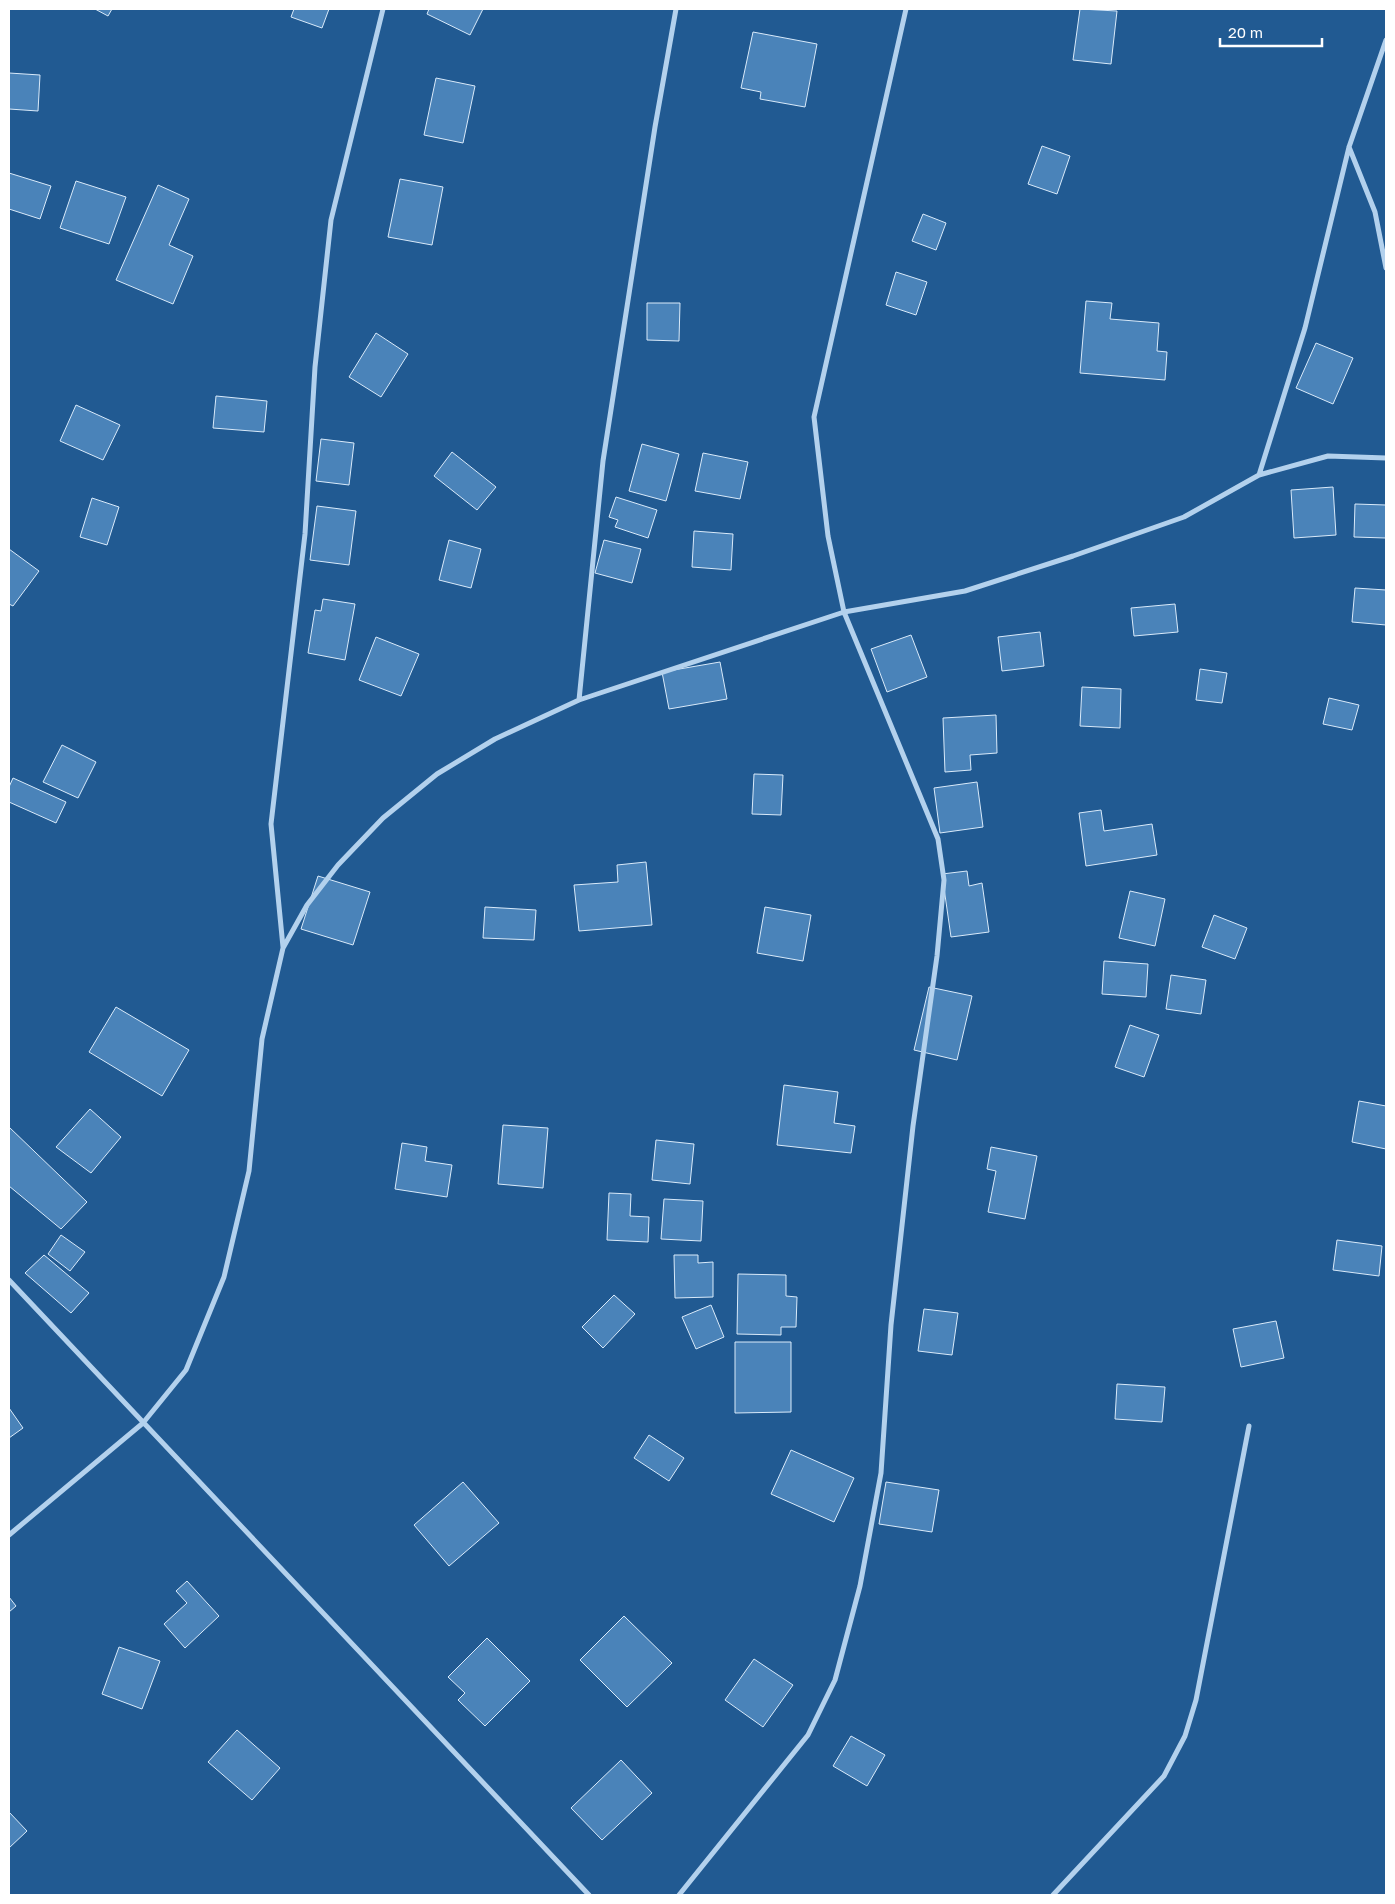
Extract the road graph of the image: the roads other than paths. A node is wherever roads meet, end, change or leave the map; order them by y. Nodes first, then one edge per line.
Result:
1 (383, 9) edge
2 (676, 9) edge
3 (906, 9) edge
4 (1386, 40) edge
5 (1349, 147) junction
6 (1386, 268) edge
7 (1386, 458) edge
8 (1259, 475) junction
9 (844, 612) junction
10 (579, 700) junction
11 (283, 948) junction
12 (9, 1280) edge
13 (143, 1423) junction
14 (1249, 1426) dead end
15 (9, 1535) edge
16 (590, 1895) edge
17 (679, 1895) edge
18 (1053, 1895) edge

1 - 11 street
2 - 10 street
3 - 9 street
4 - 5 street
5 - 6 street
5 - 8 street
7 - 8 street
8 - 9 street
9 - 10 street
9 - 17 street
10 - 11 street
11 - 13 street
12 - 13 street
13 - 15 street
13 - 16 street
14 - 18 street

